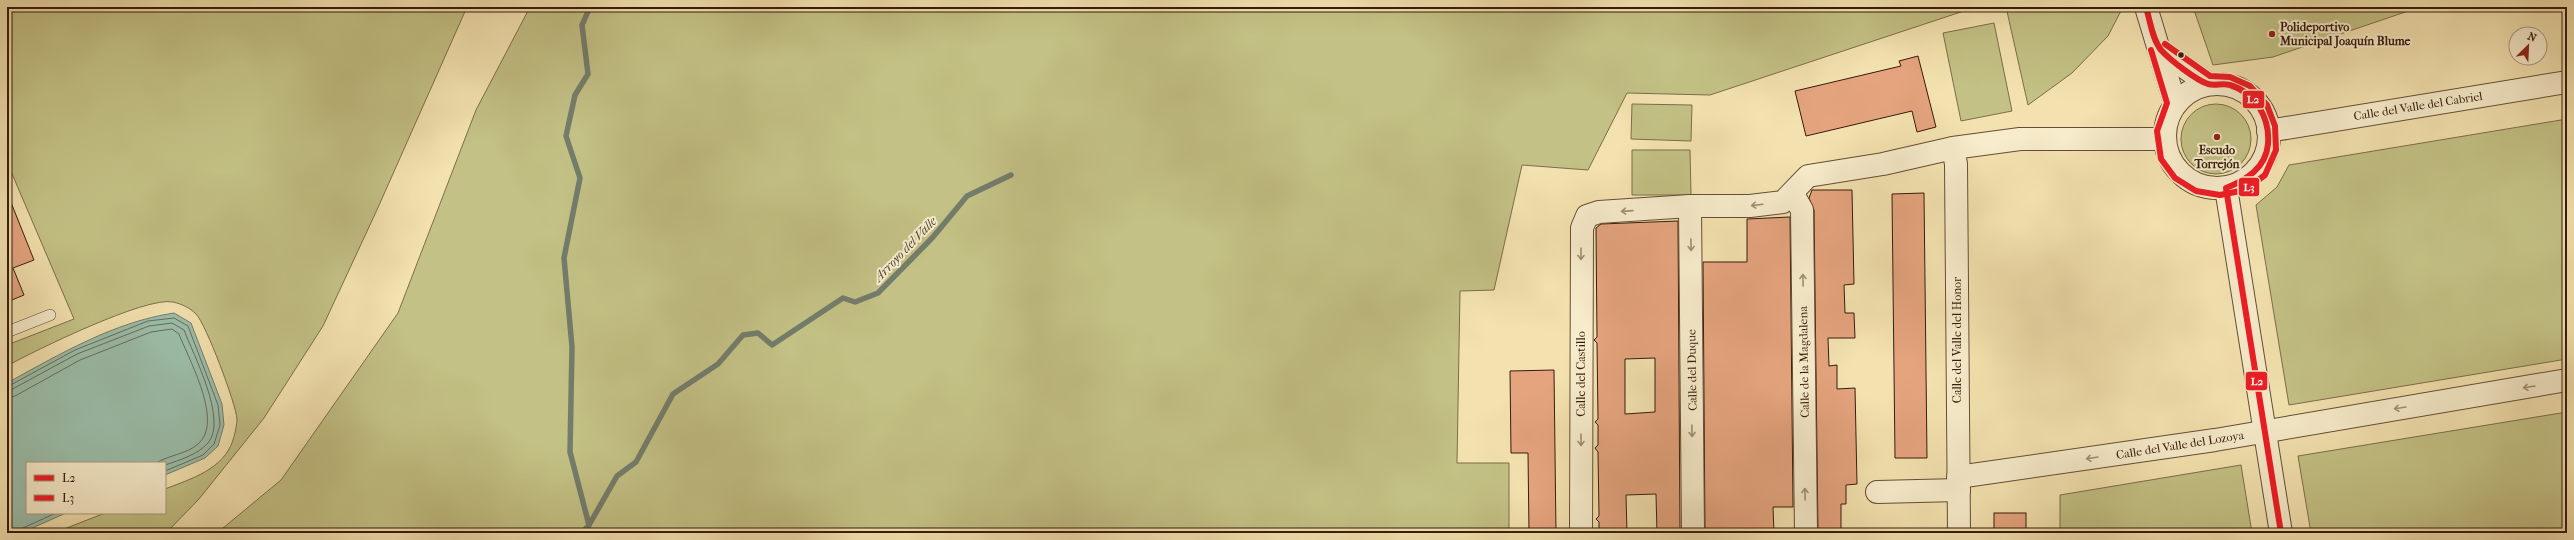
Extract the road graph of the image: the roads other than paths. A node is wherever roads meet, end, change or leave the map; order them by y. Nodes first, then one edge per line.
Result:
1 (2146, 7) edge
2 (2160, 50) junction
3 (2567, 82) edge
4 (2208, 84) junction
5 (2175, 103) junction
6 (2268, 131) junction
7 (2164, 139) junction
8 (1953, 148) junction
9 (2226, 188) junction
10 (1792, 194) junction
11 (1690, 206) junction
12 (50, 315) dead end
13 (7, 332) edge
14 (2567, 380) edge
15 (2264, 431) junction
16 (1958, 483) junction
17 (1877, 492) dead end
18 (1581, 533) edge
19 (1693, 533) edge
20 (1806, 533) edge
21 (1959, 533) edge
22 (2281, 533) edge

1 - 2 street
2 - 4 street
2 - 5 street
3 - 6 street, Calle del Valle del Cabriel
4 - 5 street
4 - 6 street
5 - 7 street
6 - 9 street
7 - 8 street
7 - 9 street
8 - 10 street
8 - 16 street, Calle del Valle del Honor
9 - 15 street
10 -> 11 street
20 -> 10 street, Calle de la Magdalena
11 -> 18 street, Calle del Castillo
11 -> 19 street, Calle del Duque
12 - 13 lane
14 -> 15 street, Calle del Valle del Lozoya
15 -> 16 street, Calle del Valle del Lozoya
15 - 22 street
16 - 17 street, Calle del Valle del Lozoya
16 - 21 street, Calle del Valle del Honor

